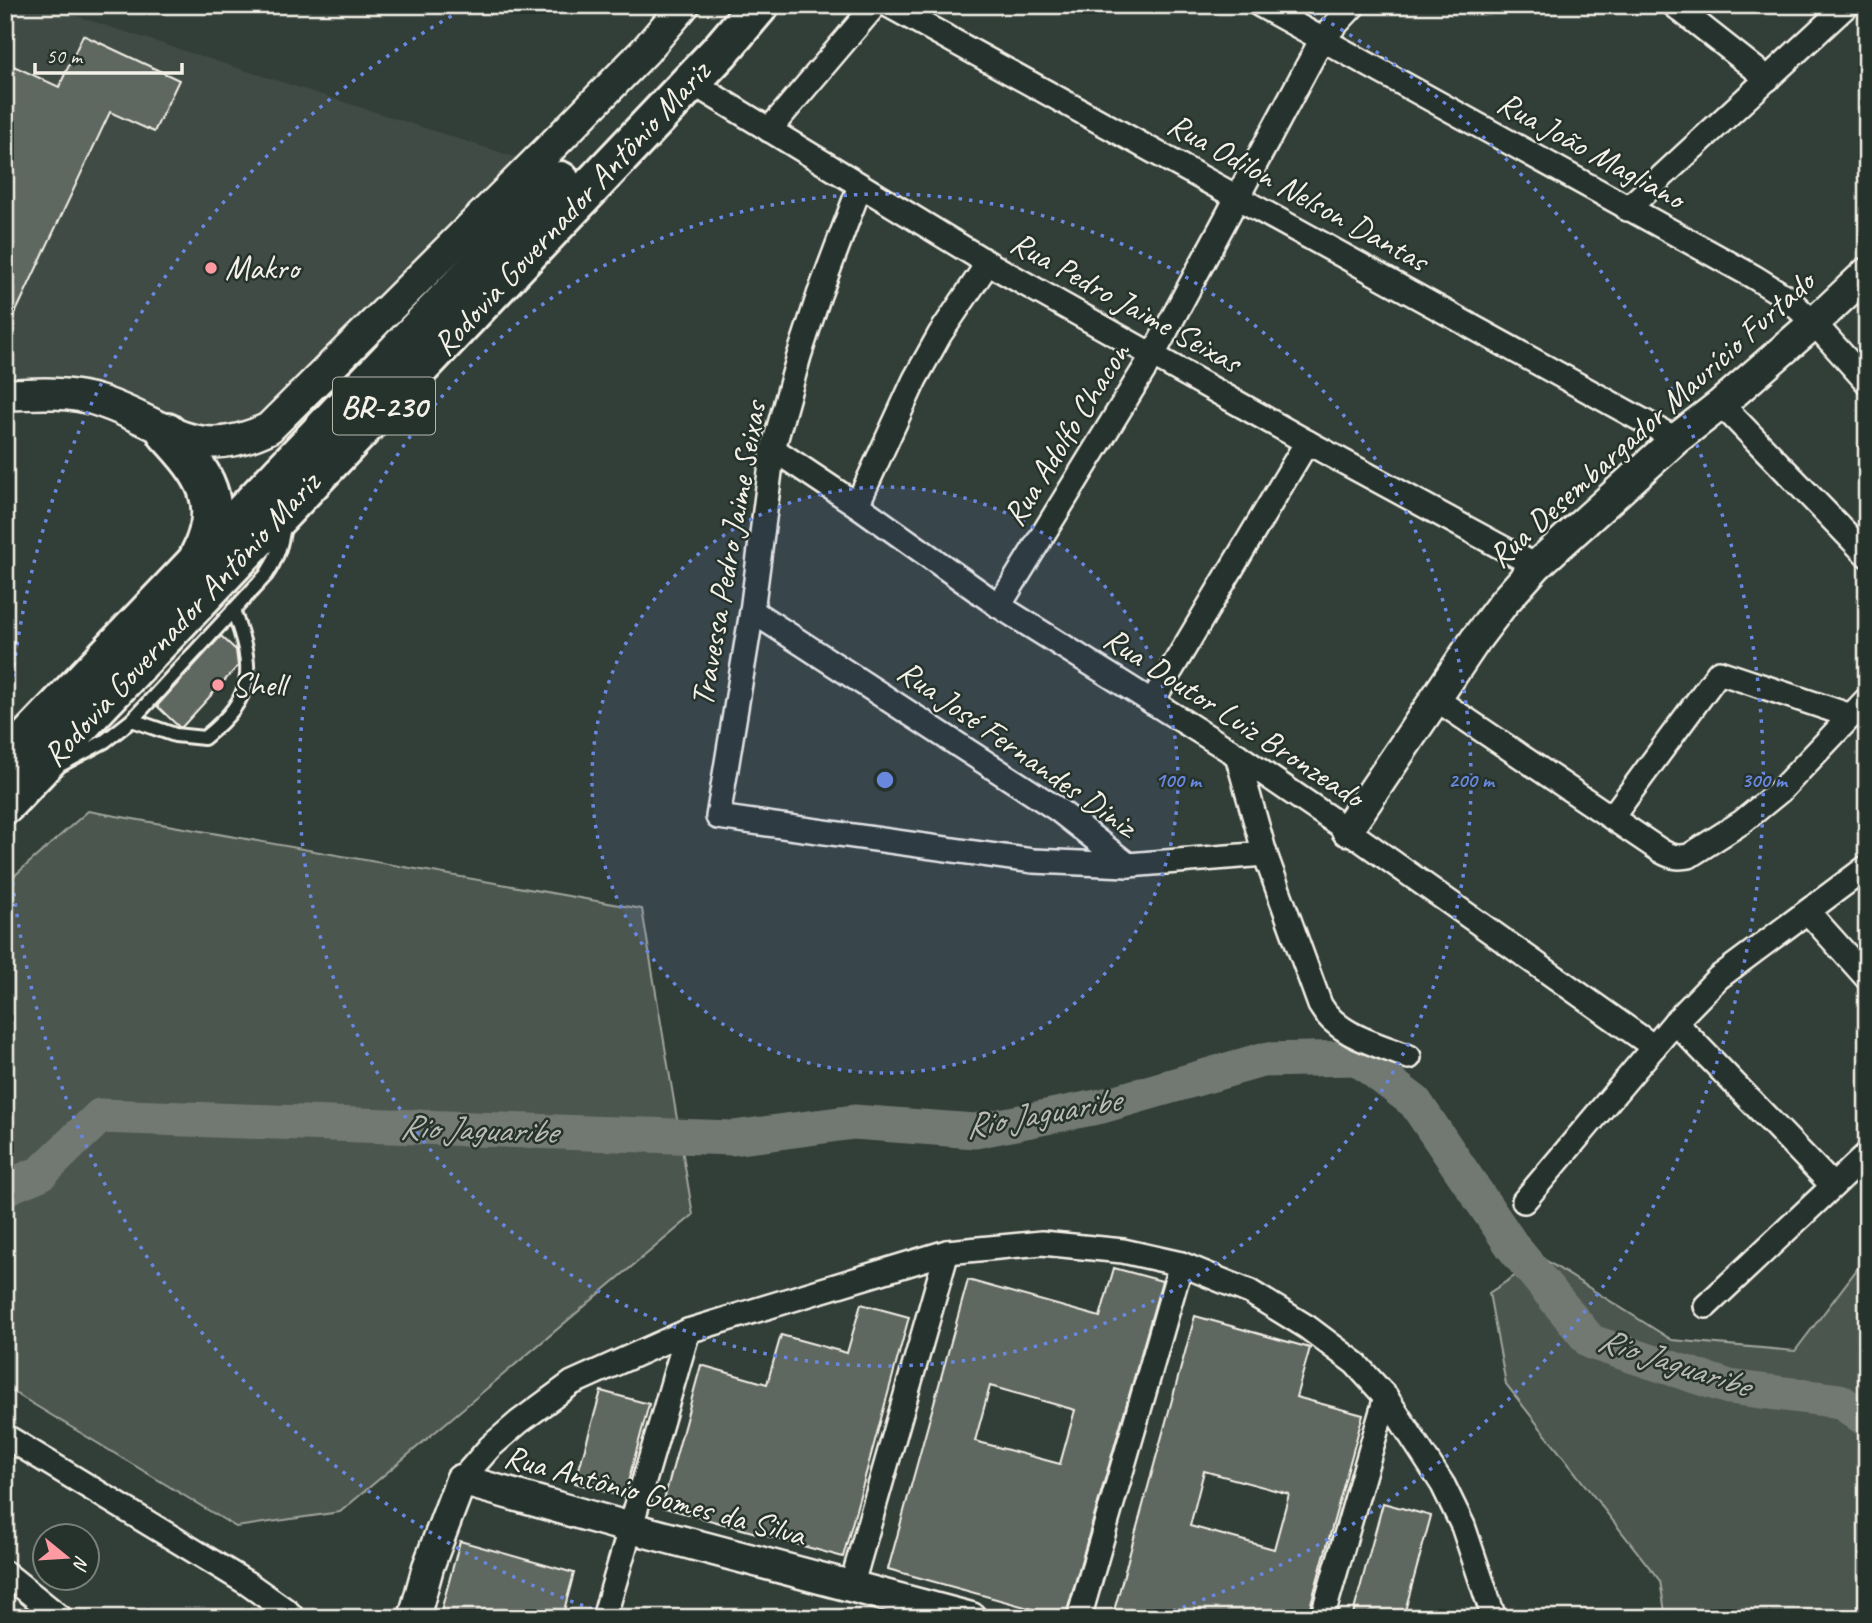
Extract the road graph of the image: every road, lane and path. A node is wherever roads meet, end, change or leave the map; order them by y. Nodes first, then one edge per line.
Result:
1 (684, 5) edge
2 (724, 5) edge
3 (759, 5) edge
4 (875, 5) edge
5 (888, 5) edge
6 (1260, 5) edge
7 (1354, 5) edge
8 (1674, 5) edge
9 (1847, 5) edge
10 (1322, 39) junction
11 (1768, 79) junction
12 (691, 82) junction
13 (769, 130) junction
14 (860, 186) junction
15 (1239, 197) junction
16 (1627, 209) junction
17 (988, 263) junction
18 (1867, 274) edge
19 (1814, 323) junction
20 (1153, 355) junction
21 (1867, 382) edge
22 (5, 395) edge
23 (1721, 404) junction
24 (167, 433) junction
25 (1676, 439) junction
26 (1307, 442) junction
27 (774, 449) junction
28 (856, 505) junction
29 (286, 509) junction
30 (1867, 555) edge
31 (194, 565) junction
32 (1536, 566) junction
33 (999, 606) junction
34 (233, 610) junction
35 (752, 611) junction
36 (1436, 699) junction
37 (1867, 699) edge
38 (1152, 702) junction
39 (1851, 716) junction
40 (132, 720) junction
41 (1237, 755) junction
42 (13, 782) edge
43 (1612, 817) junction
44 (1347, 830) junction
45 (1265, 854) junction
46 (1128, 865) junction
47 (1867, 867) edge
48 (1808, 912) junction
49 (1867, 978) edge
50 (1675, 1021) junction
51 (1654, 1047) junction
52 (1409, 1057) dead end
53 (1867, 1154) edge
54 (1833, 1186) junction
55 (1524, 1201) dead end
56 (947, 1252) junction
57 (1181, 1264) junction
58 (1706, 1306) dead end
59 (688, 1331) junction
60 (1386, 1397) junction
61 (5, 1436) edge
62 (461, 1480) junction
63 (631, 1528) junction
64 (5, 1573) edge
65 (851, 1587) junction
66 (61, 1618) edge
67 (293, 1618) edge
68 (414, 1618) edge
69 (604, 1618) edge
70 (971, 1618) edge
71 (1079, 1618) edge
72 (1322, 1618) edge
73 (1494, 1618) edge

1 - 24 street
2 - 31 highway, Rodovia Governador Antônio Mariz / BR-230
3 - 12 highway, Rodovia Governador Antônio Mariz / BR-230
4 - 13 street
5 - 15 street, Rua Odilon Nelson Dantas
6 - 10 street, Rua João Magliano
7 - 10 street, Rua Adolfo Chacon
8 - 11 street
9 - 11 street
10 - 15 street, Rua Adolfo Chacon
10 - 16 street, Rua João Magliano
11 - 16 street
12 - 13 street, Rua Pedro Jaime Seixas
12 - 29 highway, Rodovia Governador Antônio Mariz / BR-230
13 - 14 street, Rua Pedro Jaime Seixas
14 - 17 street, Rua Pedro Jaime Seixas
14 - 27 street, Travessa Pedro Jaime Seixas
15 - 20 street, Rua Adolfo Chacon
15 - 25 street, Rua Odilon Nelson Dantas
16 - 19 street, Rua João Magliano
17 - 20 street, Rua Pedro Jaime Seixas
17 - 28 street
18 - 19 street, Rua Desembargador Maurício Furtado
19 - 21 street, Rua João Magliano
19 - 23 street, Rua Desembargador Maurício Furtado
20 - 26 street, Rua Pedro Jaime Seixas
20 - 33 street, Rua Adolfo Chacon
22 - 24 street
23 - 25 street, Rua Desembargador Maurício Furtado
23 - 30 street
24 - 31 highway
25 - 32 street, Rua Desembargador Maurício Furtado
26 - 32 street, Rua Pedro Jaime Seixas
26 - 38 street
27 - 28 street, Rua Doutor Luiz Bronzeado
27 - 35 street, Travessa Pedro Jaime Seixas
28 - 33 street, Rua Doutor Luiz Bronzeado
29 - 34 lane
29 - 42 highway, Rodovia Governador Antônio Mariz / BR-230
31 - 42 highway, Rodovia Governador Antônio Mariz / BR-230
32 - 36 street, Rua Desembargador Maurício Furtado
33 - 38 street, Rua Doutor Luiz Bronzeado
34 - 40 lane
34 - 40 lane
35 - 46 street, Rua José Fernandes Diniz
35 - 46 street, Travessa Pedro Jaime Seixas
36 - 43 street
36 - 44 street, Rua Desembargador Maurício Furtado
37 - 39 street
38 - 41 street, Rua Doutor Luiz Bronzeado
39 - 43 street
39 - 43 street
40 - 42 lane
41 - 44 street, Rua Doutor Luiz Bronzeado
41 - 45 street
44 - 51 street, Rua Doutor Luiz Bronzeado
45 - 46 street, Rua José Fernandes Diniz
45 - 52 street
47 - 48 street
48 - 49 street
48 - 50 street
50 - 51 street
50 - 54 street
51 - 55 street
53 - 54 street
54 - 58 street
56 - 57 street
56 - 59 street
56 - 65 street
57 - 60 street
57 - 71 street
59 - 62 street
59 - 63 street
60 - 72 street
60 - 73 street
61 - 67 street
62 - 63 street, Rua Antônio Gomes da Silva
62 - 68 street, Rua Antônio Gomes da Silva
63 - 65 street, Rua Antônio Gomes da Silva
63 - 69 street
64 - 66 street
65 - 70 street, Rua Antônio Gomes da Silva

